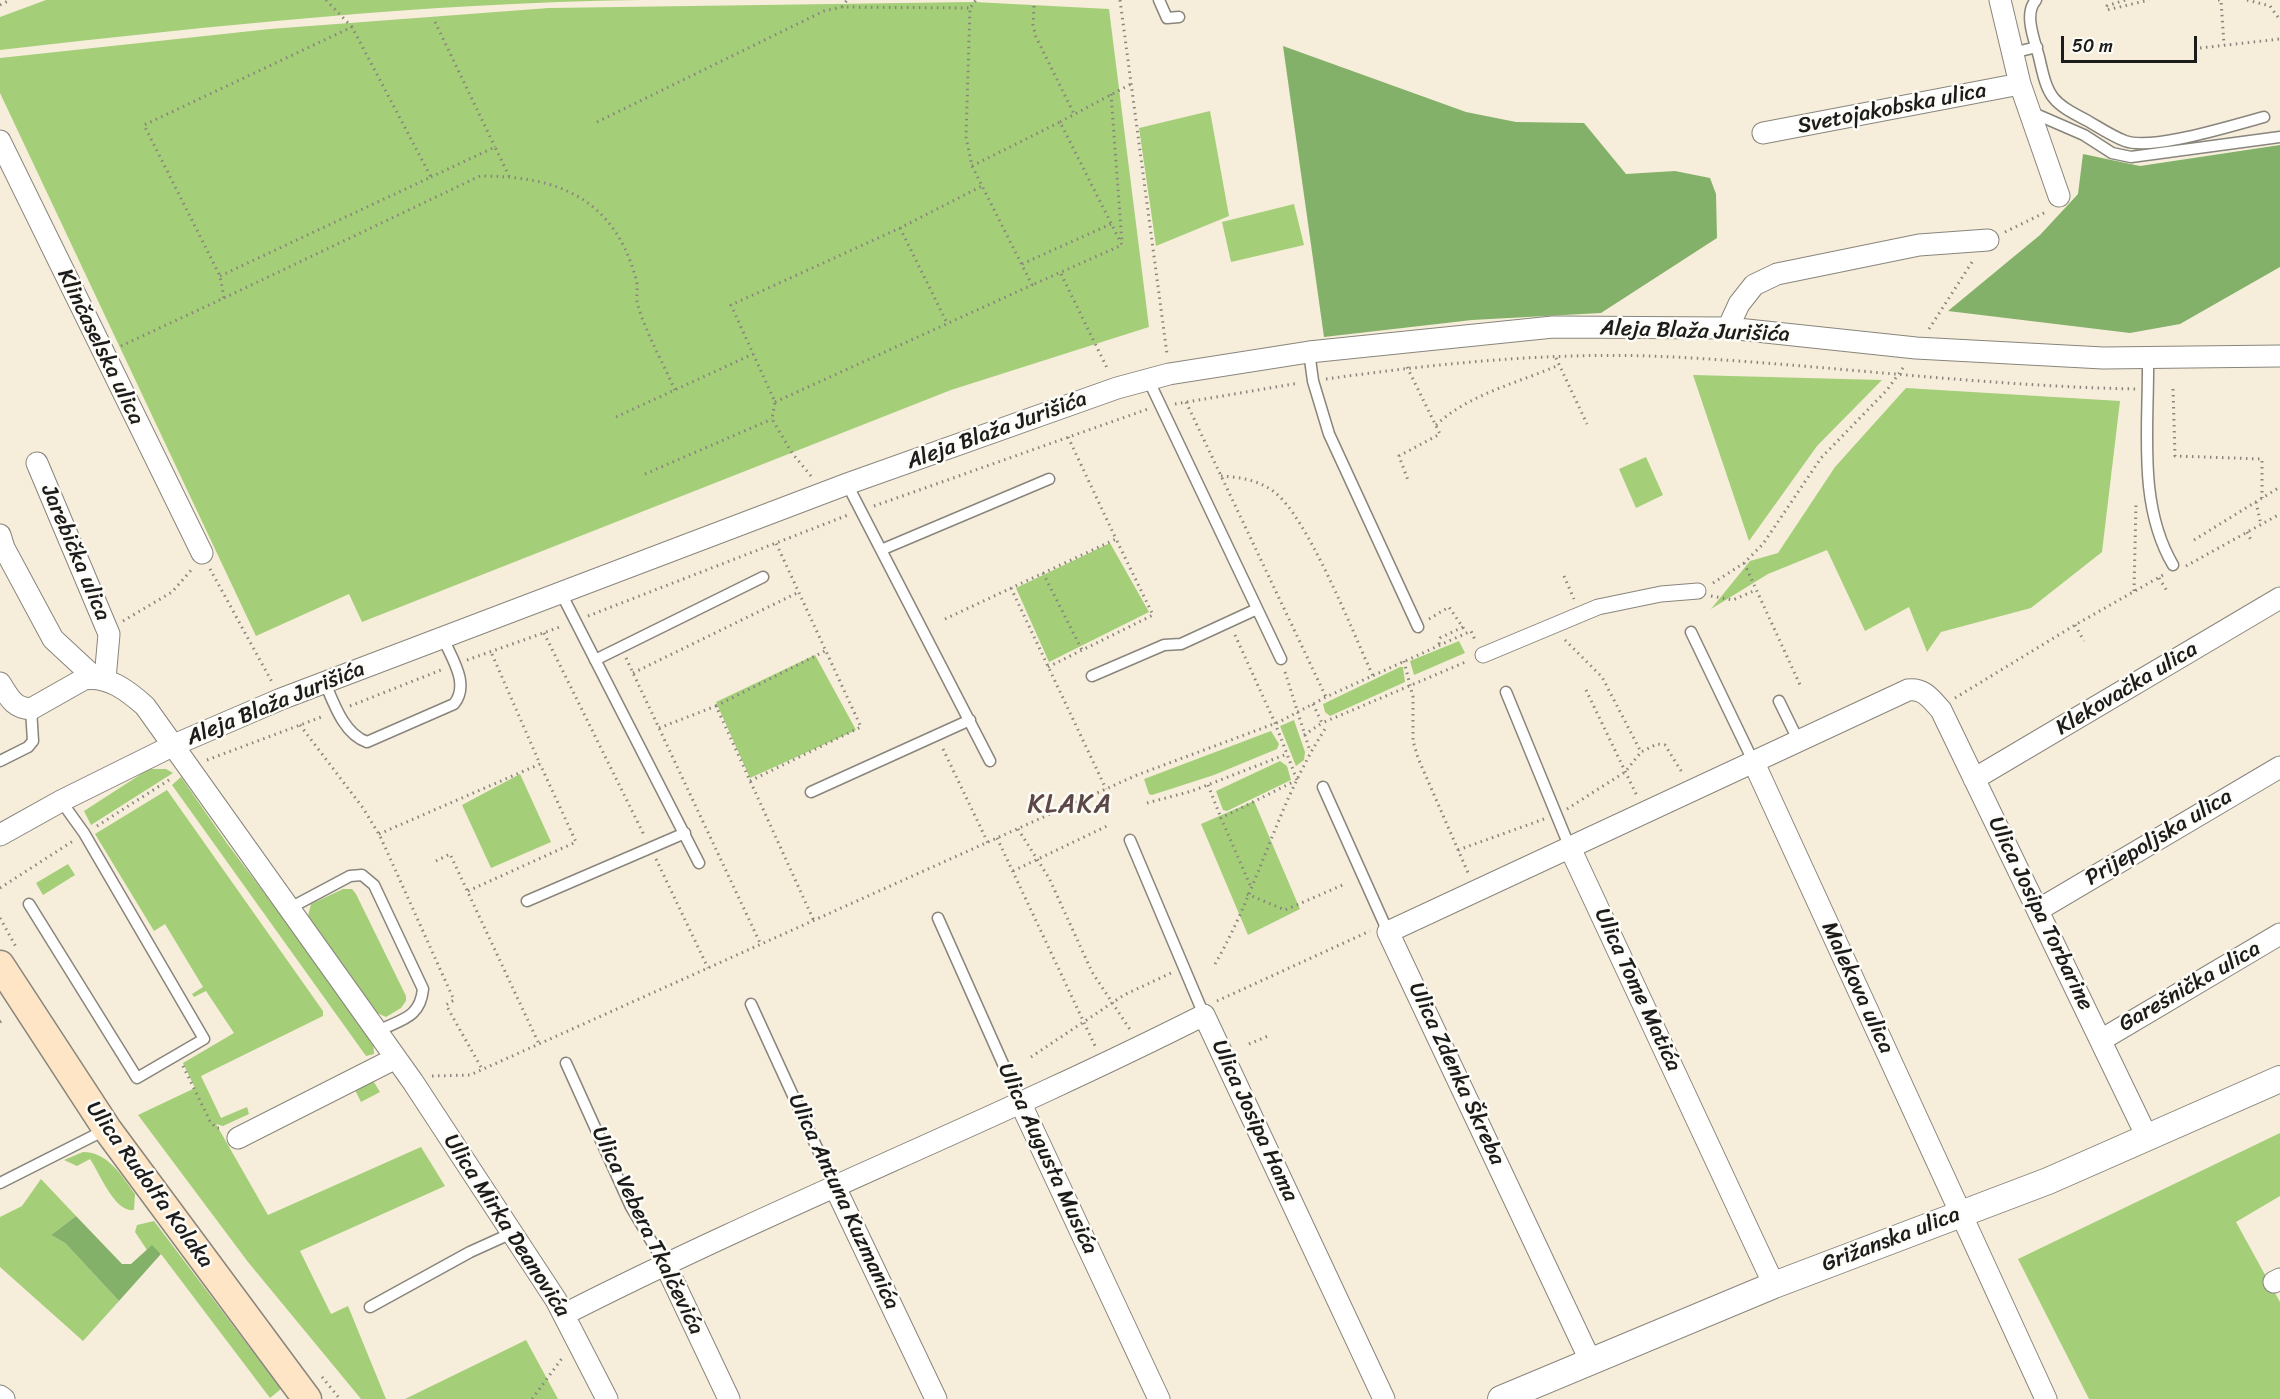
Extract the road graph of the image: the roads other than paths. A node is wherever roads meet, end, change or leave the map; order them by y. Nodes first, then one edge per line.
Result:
1 (1159, 0) edge
2 (2000, 0) edge
3 (2036, 0) edge
4 (1179, 17) dead end
5 (2037, 47) junction
6 (2012, 53) junction
7 (2020, 84) junction
8 (2031, 112) junction
9 (2264, 117) dead end
10 (1763, 133) dead end
11 (2280, 137) edge
12 (0, 141) edge
13 (2059, 196) dead end
14 (1988, 240) dead end
15 (1728, 328) junction
16 (1309, 352) junction
17 (2280, 356) edge
18 (2148, 358) junction
19 (1148, 379) junction
20 (37, 463) dead end
21 (1049, 479) dead end
22 (847, 484) junction
23 (0, 535) edge
24 (880, 550) junction
25 (202, 553) road end
26 (2175, 569) road end
27 (763, 577) dead end
28 (560, 591) junction
29 (1698, 591) road end
30 (2280, 598) edge
31 (1257, 609) junction
32 (1418, 627) road end
33 (1691, 632) dead end
34 (442, 638) junction
35 (1483, 655) road end
36 (1281, 659) road end
37 (595, 660) junction
38 (1092, 676) dead end
39 (99, 678) junction
40 (0, 683) edge
41 (325, 683) junction
42 (1506, 692) dead end
43 (1779, 701) dead end
44 (23, 708) junction
45 (970, 720) junction
46 (1798, 742) junction
47 (174, 745) junction
48 (0, 761) edge
49 (990, 761) dead end
50 (1754, 763) junction
51 (2280, 767) edge
52 (1974, 779) junction
53 (1323, 787) dead end
54 (811, 792) dead end
55 (61, 801) junction
56 (685, 833) junction
57 (0, 835) edge
58 (1130, 840) dead end
59 (1570, 849) junction
60 (699, 863) dead end
61 (527, 901) dead end
62 (29, 904) dead end
63 (290, 908) junction
64 (2038, 910) junction
65 (938, 918) dead end
66 (1381, 931) junction
67 (2280, 934) edge
68 (10, 959) edge
69 (751, 1004) dead end
70 (1206, 1010) junction
71 (378, 1031) junction
72 (2101, 1040) junction
73 (396, 1058) junction
74 (566, 1063) dead end
75 (2280, 1078) edge
76 (1020, 1102) junction
77 (107, 1129) junction
78 (231, 1133) road end
79 (2148, 1139) junction
80 (0, 1183) edge
81 (834, 1185) junction
82 (1960, 1214) junction
83 (512, 1233) junction
84 (666, 1266) junction
85 (1774, 1285) junction
86 (370, 1307) dead end
87 (565, 1314) junction
88 (1590, 1360) junction
89 (0, 1396) edge
90 (4, 1399) edge
91 (307, 1399) edge
92 (607, 1399) edge
93 (729, 1399) edge
94 (936, 1399) edge
95 (1159, 1399) edge
96 (1384, 1399) edge
97 (1501, 1399) edge
98 (2046, 1399) edge

1 - 4 lane
2 - 6 street, Svetojakobska ulica
3 - 5 lane
5 - 6 lane
5 - 9 lane
6 - 7 street, Svetojakobska ulica
7 - 8 street, Svetojakobska ulica
7 - 10 street, Svetojakobska ulica
8 - 11 lane
8 - 13 street, Svetojakobska ulica
12 - 25 street, Klinčaselska ulica
14 - 15 street
15 - 16 street, Aleja Blaža Jurišića
15 - 18 street, Aleja Blaža Jurišića
16 - 19 street, Aleja Blaža Jurišića
16 - 32 lane
17 - 18 street, Aleja Blaža Jurišića
18 - 26 lane
19 - 22 street, Aleja Blaža Jurišića
19 - 31 lane
20 - 39 street, Jarebička ulica
21 - 24 lane
22 - 24 lane
22 - 28 street, Aleja Blaža Jurišića
23 - 39 street
24 - 45 lane
27 - 37 lane
28 - 34 street, Aleja Blaža Jurišića
28 - 37 lane
29 - 35 street
30 - 52 street, Klekovačka ulica
31 - 36 lane
31 - 38 lane
33 - 50 lane, Malekova ulica
34 - 41 street, Aleja Blaža Jurišića
34 - 41 lane
37 - 56 lane
39 - 44 street
39 - 47 street
40 - 44 street
41 - 47 street, Aleja Blaža Jurišića
42 - 59 lane, Ulica Tome Matića
43 - 46 lane
44 - 48 lane
45 - 49 lane
45 - 54 lane
46 - 50 street
46 - 52 street, Ulica Josipa Torbarine
47 - 55 street, Aleja Blaža Jurišića
47 - 63 street, Ulica Mirka Deanovića
50 - 59 street
50 - 82 street, Malekova ulica
51 - 64 street, Prijepoljska ulica
52 - 64 street, Ulica Josipa Torbarine
53 - 66 lane, Ulica Zdenka Škreba
55 - 57 street, Aleja Blaža Jurišića
55 - 62 lane
56 - 60 lane
56 - 61 lane
58 - 70 lane, Ulica Josipa Hama
59 - 66 street
59 - 85 street, Ulica Tome Matića
63 - 71 street, Ulica Mirka Deanovića
63 - 71 lane
64 - 72 street, Ulica Josipa Torbarine
65 - 76 lane, Ulica Augusta Musića
66 - 88 street, Ulica Zdenka Škreba
67 - 72 street, Garešnička ulica
68 - 77 main road, Ulica Rudolfa Kolaka
69 - 81 lane, Ulica Antuna Kuzmanića
70 - 76 street
70 - 96 street, Ulica Josipa Hama
71 - 73 street, Ulica Mirka Deanovića
72 - 79 street, Ulica Josipa Torbarine
73 - 78 street
73 - 83 street, Ulica Mirka Deanovića
74 - 84 lane, Ulica Vebera Tkalčevića
75 - 79 street, Grižanska ulica
76 - 81 street
76 - 95 street, Ulica Augusta Musića
77 - 80 lane
77 - 91 main road, Ulica Rudolfa Kolaka
79 - 82 street, Grižanska ulica
81 - 84 street
81 - 94 street, Ulica Antuna Kuzmanića
82 - 85 street, Grižanska ulica
82 - 98 street, Malekova ulica
83 - 86 lane
83 - 87 street, Ulica Mirka Deanovića
84 - 87 street
84 - 93 street, Ulica Vebera Tkalčevića
85 - 88 street, Grižanska ulica
87 - 92 street, Ulica Mirka Deanovića
88 - 97 street, Grižanska ulica
89 - 90 street

